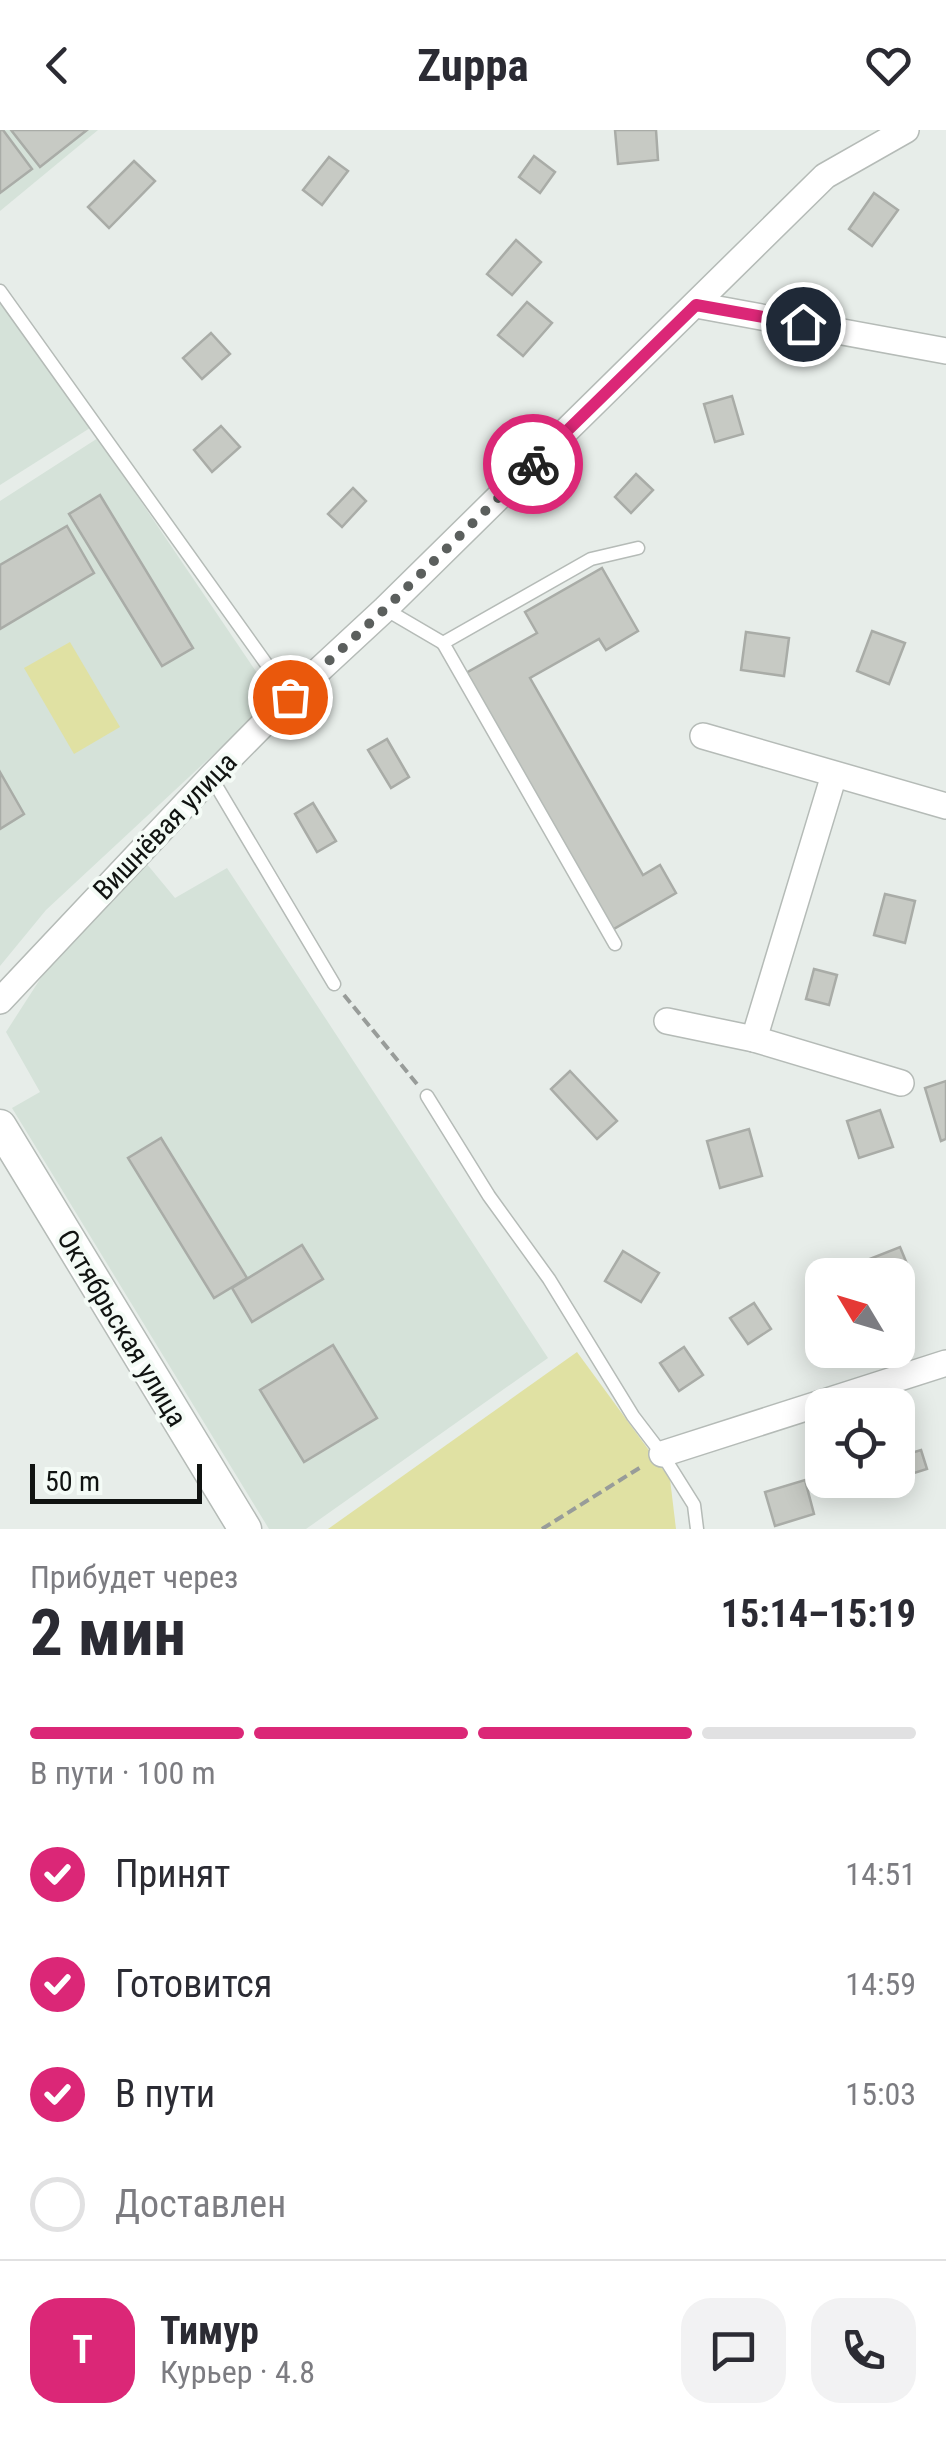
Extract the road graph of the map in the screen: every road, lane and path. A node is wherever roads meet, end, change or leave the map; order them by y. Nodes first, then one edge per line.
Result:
1 (906, 130) edge
2 (0, 291) edge
3 (696, 305) junction
4 (946, 351) edge
5 (638, 548) dead end
6 (385, 609) junction
7 (442, 643) junction
8 (290, 697) junction
9 (703, 736) dead end
10 (834, 775) junction
11 (210, 777) junction
12 (946, 806) edge
13 (615, 944) dead end
14 (334, 984) joint
15 (0, 1001) edge
16 (667, 1022) dead end
17 (754, 1039) junction
18 (902, 1083) dead end
19 (427, 1096) joint
20 (0, 1126) edge
21 (946, 1363) edge
22 (662, 1454) junction
23 (245, 1529) edge
24 (542, 1529) edge
25 (696, 1529) edge

1 - 3 street, Вишнёвая улица
2 - 8 lane
3 - 4 street
3 - 6 street, Вишнёвая улица
5 - 7 lane
6 - 7 lane
6 - 8 street, Вишнёвая улица
7 - 13 lane
8 - 11 street, Вишнёвая улица
9 - 10 street
10 - 12 street
10 - 17 street
11 - 14 lane
11 - 15 street, Вишнёвая улица
14 - 19 path
16 - 17 street
17 - 18 street
19 - 22 lane
20 - 23 street, Октябрьская улица
21 - 22 street
22 - 24 path
22 - 25 lane

